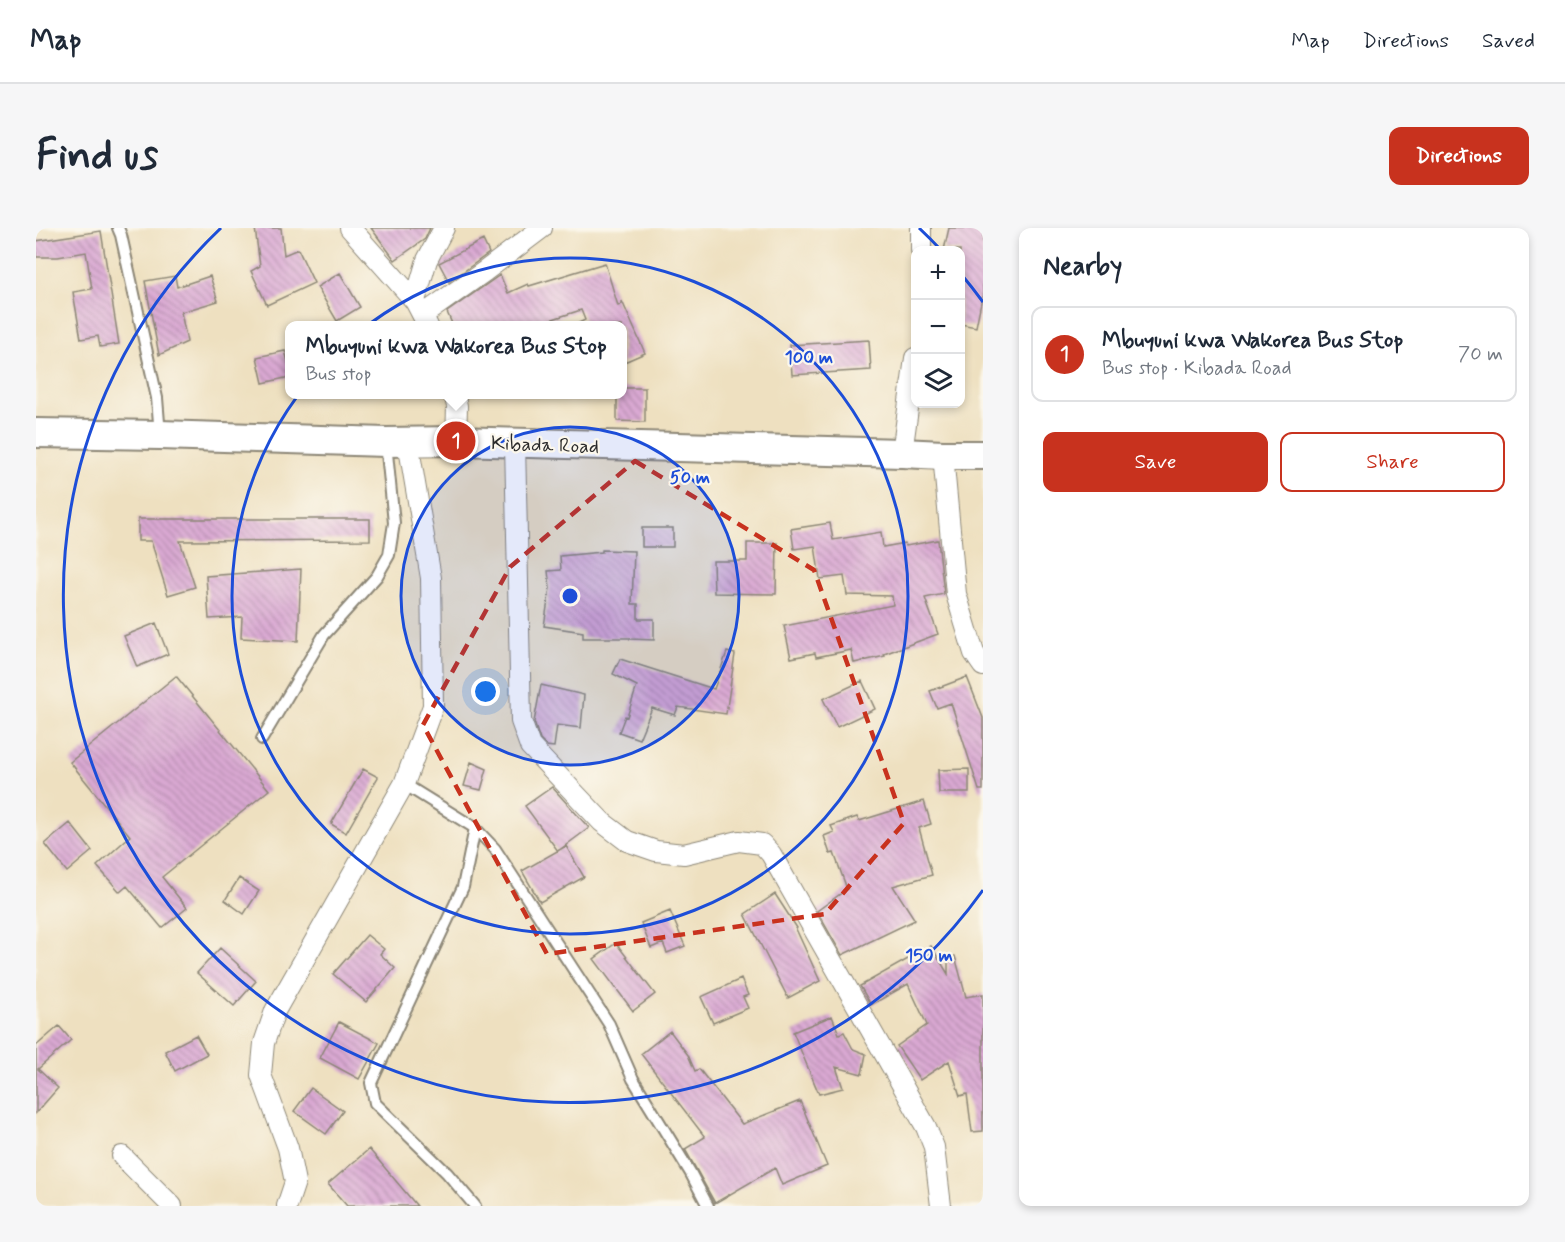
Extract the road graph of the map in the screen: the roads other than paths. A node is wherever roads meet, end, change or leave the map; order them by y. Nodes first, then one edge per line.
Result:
1 (118, 228) edge
2 (350, 228) edge
3 (444, 228) edge
4 (542, 228) edge
5 (921, 228) edge
6 (921, 246) edge
7 (422, 314) edge
8 (911, 387) edge
9 (455, 399) edge
10 (36, 433) edge
11 (160, 435) junction
12 (456, 441) junction
13 (397, 442) junction
14 (515, 443) junction
15 (902, 453) junction
16 (942, 455) junction
17 (983, 455) edge
18 (983, 666) edge
19 (262, 739) dead end
20 (404, 784) junction
21 (475, 828) junction
22 (122, 1156) dead end
23 (172, 1206) edge
24 (287, 1206) edge
25 (475, 1206) edge
26 (708, 1206) edge
27 (940, 1206) edge

1 - 11 lane
2 - 7 street
3 - 7 street
4 - 7 street
5 - 6 street
8 - 15 street
9 - 12 street
10 - 11 main road, Kibada Road
11 - 13 main road, Kibada Road
12 - 13 main road, Kibada Road
12 - 14 main road, Kibada Road
13 - 19 lane
13 - 20 street
14 - 15 main road, Kibada Road
14 - 27 street
15 - 16 main road, Kibada Road
16 - 17 main road, Kibada Road
16 - 18 street
20 - 21 lane
20 - 24 street
21 - 25 lane
21 - 26 lane
22 - 23 street

